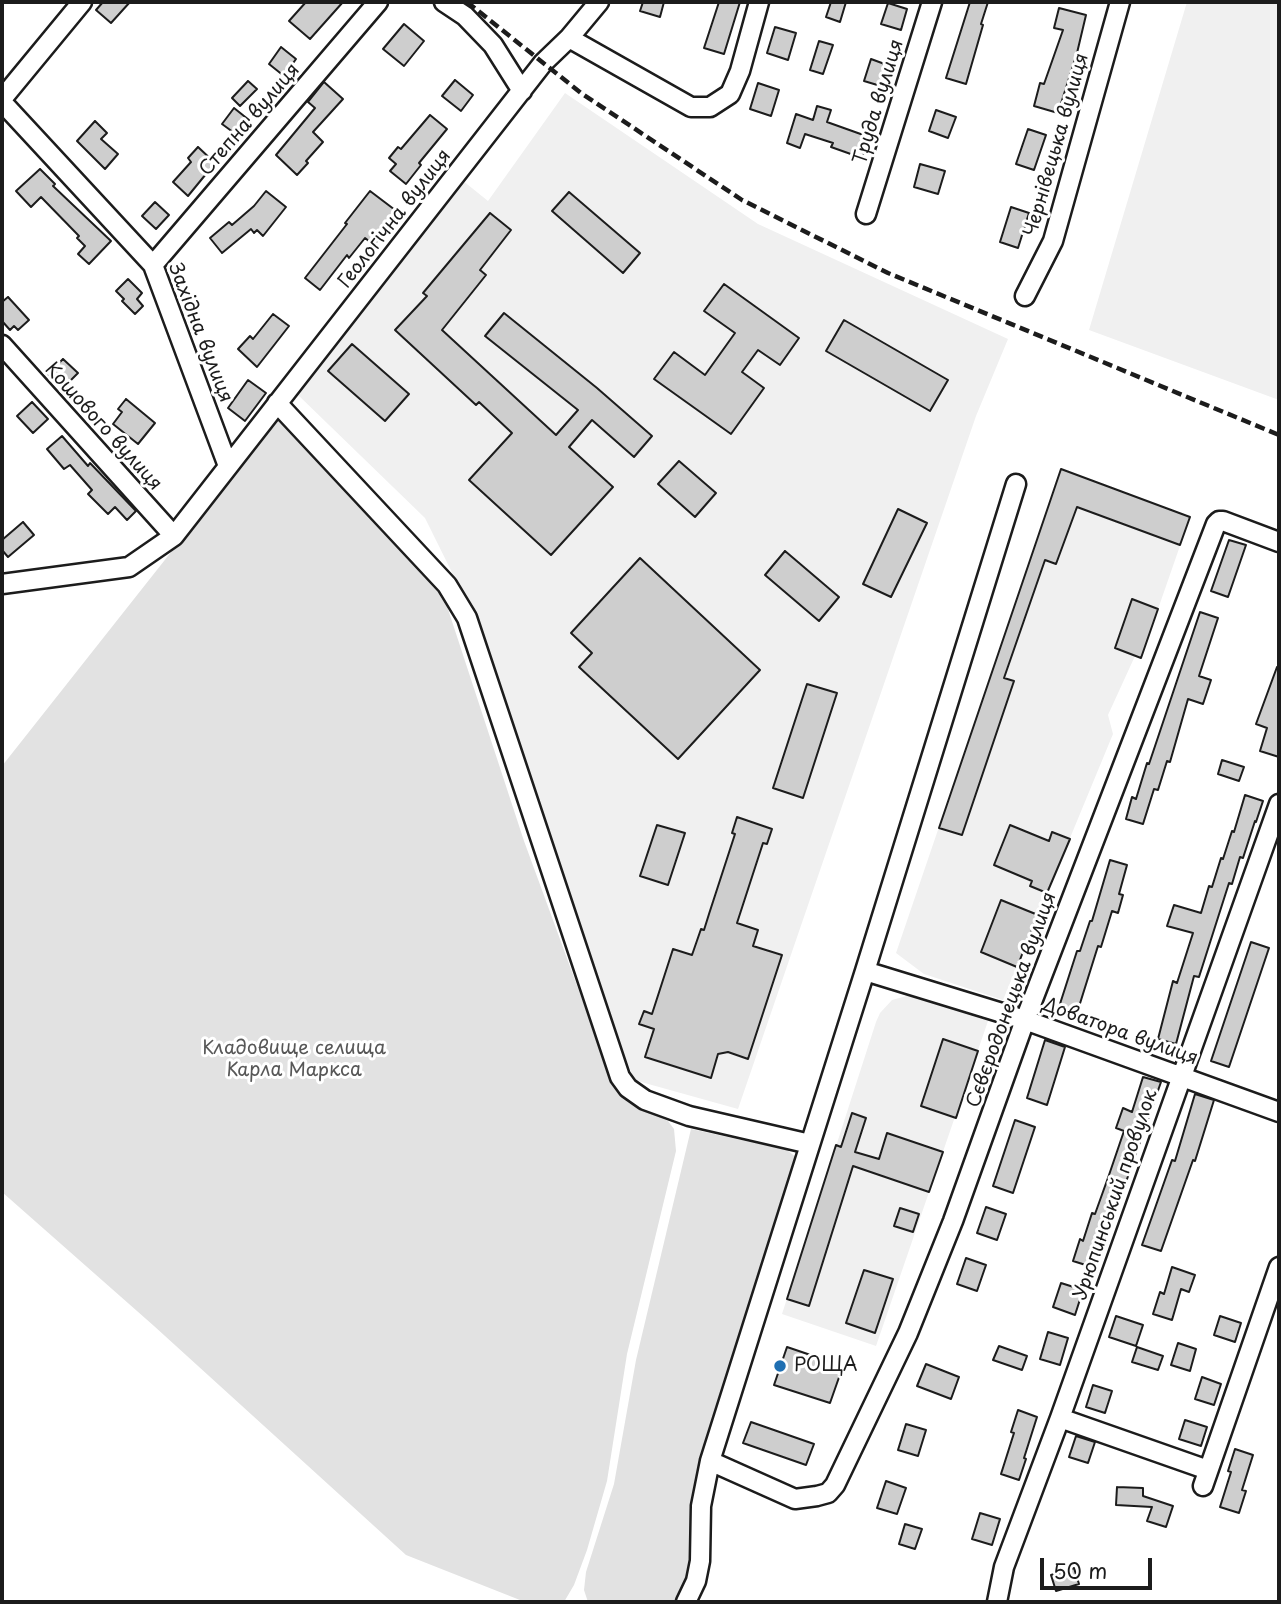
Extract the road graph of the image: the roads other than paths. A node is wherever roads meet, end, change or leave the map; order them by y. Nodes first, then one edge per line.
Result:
1 (82, 2) edge
2 (379, 2) edge
3 (444, 2) edge
4 (599, 2) edge
5 (759, 2) edge
6 (932, 2) edge
7 (1120, 2) edge
8 (569, 38) junction
9 (522, 90) junction
10 (2, 100) edge
11 (866, 214) dead end
12 (153, 265) junction
13 (1025, 296) dead end
14 (2, 345) edge
15 (277, 403) junction
16 (228, 466) junction
17 (1016, 484) dead end
18 (174, 536) junction
19 (1279, 542) edge
20 (3, 582) edge
21 (1279, 804) edge
22 (865, 971) junction
23 (1025, 1020) junction
24 (1180, 1076) junction
25 (1279, 1112) edge
26 (810, 1144) junction
27 (1279, 1267) edge
28 (1060, 1418) junction
29 (710, 1461) junction
30 (686, 1602) edge
31 (997, 1602) edge

1 - 10 street
2 - 12 street, Степна вулиця
3 - 9 street
4 - 8 street, Геологічна вулиця
5 - 8 street
6 - 11 street, Труда вулиця
7 - 13 street, Чернівецька вулиця
8 - 9 street, Геологічна вулиця
9 - 15 street, Геологічна вулиця
10 - 12 street, Західна вулиця
12 - 16 street, Західна вулиця
14 - 18 street, Кошового вулиця
15 - 16 street, Геологічна вулиця
15 - 26 street
16 - 18 street, Геологічна вулиця
17 - 22 street
18 - 20 street, Геологічна вулиця
19 - 23 street, Сєвєродонецька вулиця
21 - 24 street, Урюпинський провулок
22 - 23 street, Доватора вулиця
22 - 26 street
23 - 24 street, Доватора вулиця
23 - 29 street, Сєвєродонецька вулиця
24 - 25 street, Доватора вулиця
24 - 28 street, Урюпинський провулок
26 - 29 street
27 - 28 street
28 - 31 street, Урюпинський провулок
29 - 30 street

